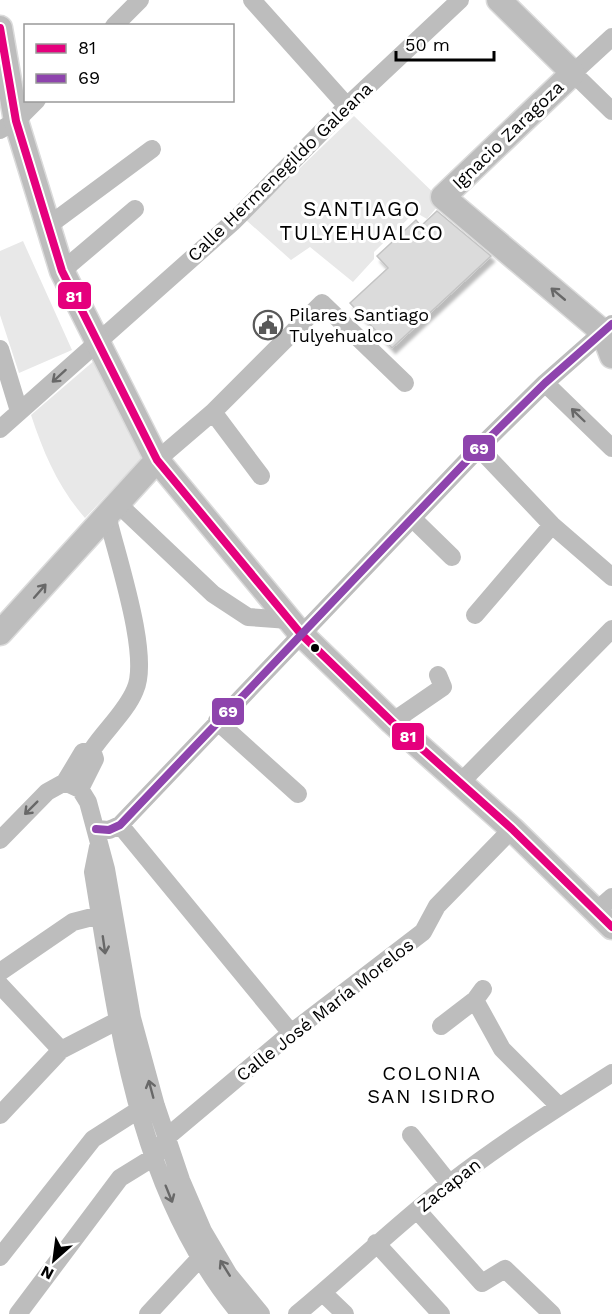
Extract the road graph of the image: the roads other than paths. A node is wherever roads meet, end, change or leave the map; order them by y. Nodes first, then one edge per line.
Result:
1 (140, 0) edge
2 (252, 0) edge
3 (460, 0) edge
4 (499, 0) edge
5 (116, 24) edge
6 (0, 28) edge
7 (612, 37) edge
8 (573, 73) junction
9 (35, 102) edge
10 (347, 106) junction
11 (612, 111) edge
12 (8, 125) edge
13 (152, 149) dead end
14 (135, 209) dead end
15 (48, 226) junction
16 (62, 272) junction
17 (609, 332) edge
18 (98, 341) junction
19 (0, 350) edge
20 (612, 356) edge
21 (405, 382) dead end
22 (544, 383) junction
23 (19, 411) junction
24 (213, 412) junction
25 (0, 429) edge
26 (478, 448) junction
27 (612, 448) edge
28 (157, 460) junction
29 (261, 476) dead end
30 (112, 509) junction
31 (412, 518) junction
32 (552, 525) junction
33 (452, 556) dead end
34 (612, 577) edge
35 (475, 615) dead end
36 (295, 627) junction
37 (612, 629) edge
38 (0, 633) edge
39 (438, 675) dead end
40 (217, 721) junction
41 (392, 722) junction
42 (460, 783) junction
43 (73, 785) junction
44 (298, 794) dead end
45 (120, 825) junction
46 (512, 829) junction
47 (97, 838) junction
48 (0, 840) edge
49 (606, 912) edge
50 (100, 915) junction
51 (0, 972) edge
52 (0, 985) edge
53 (124, 1020) junction
54 (441, 1026) dead end
55 (291, 1033) junction
56 (61, 1050) junction
57 (612, 1073) edge
58 (559, 1106) junction
59 (140, 1109) junction
60 (0, 1115) edge
61 (411, 1135) dead end
62 (167, 1137) junction
63 (154, 1157) junction
64 (450, 1183) junction
65 (417, 1210) junction
66 (376, 1243) junction
67 (0, 1257) edge
68 (199, 1259) junction
69 (322, 1293) junction
70 (236, 1313) edge
71 (18, 1314) edge
72 (148, 1314) edge
73 (261, 1314) edge
74 (297, 1314) edge
75 (345, 1314) edge
76 (441, 1314) edge
77 (552, 1314) edge

1 - 5 street
2 - 10 street
3 - 10 street, Calle Hermenegildo Galeana
4 - 8 main road
6 - 12 main road
7 - 8 street
8 - 11 street
17 -> 8 main road, Ignacio Zaragoza
9 - 12 street
10 - 18 street, Calle Hermenegildo Galeana
12 - 15 main road
13 - 15 street
14 - 16 street
15 - 16 main road
16 - 18 main road
17 - 20 main road
17 - 22 street
18 -> 23 street, Calle Hermenegildo Galeana
18 - 28 main road
19 - 23 street
21 - 24 street
22 - 26 street
27 -> 22 street
23 - 25 street, Calle Hermenegildo Galeana
24 - 28 street
24 - 29 street
26 - 31 street
26 - 32 street
28 - 30 main road
28 - 36 main road
30 - 36 street
38 -> 30 main road
30 - 43 street
31 - 33 street
31 - 36 street
32 - 34 street
32 - 35 street
36 - 40 street
36 - 41 main road
37 - 42 street
39 - 41 street
40 - 44 street
40 - 45 street
41 - 42 main road
42 - 46 main road
43 - 47 street
43 -> 48 street
45 - 47 street
45 - 55 street
46 - 49 main road
46 - 55 street, Calle José María Morelos
47 - 50 street
47 - 53 street
50 - 51 street
50 -> 53 street
52 - 56 street
53 - 56 street
53 - 59 street
62 -> 53 street
54 - 58 street
55 - 62 street, Calle José María Morelos
56 - 60 street
57 - 58 street, Zacapan
58 - 64 street, Zacapan
59 - 63 street
59 - 67 street
61 - 64 street
62 - 63 street, Calle José María Morelos
73 -> 62 street
63 -> 68 street
63 - 71 street
64 - 65 street, Zacapan
65 - 66 street, Zacapan
65 - 77 street
66 - 69 street, Zacapan
66 - 76 street
68 - 70 street
68 - 72 street
69 - 74 street, Zacapan
69 - 75 street

